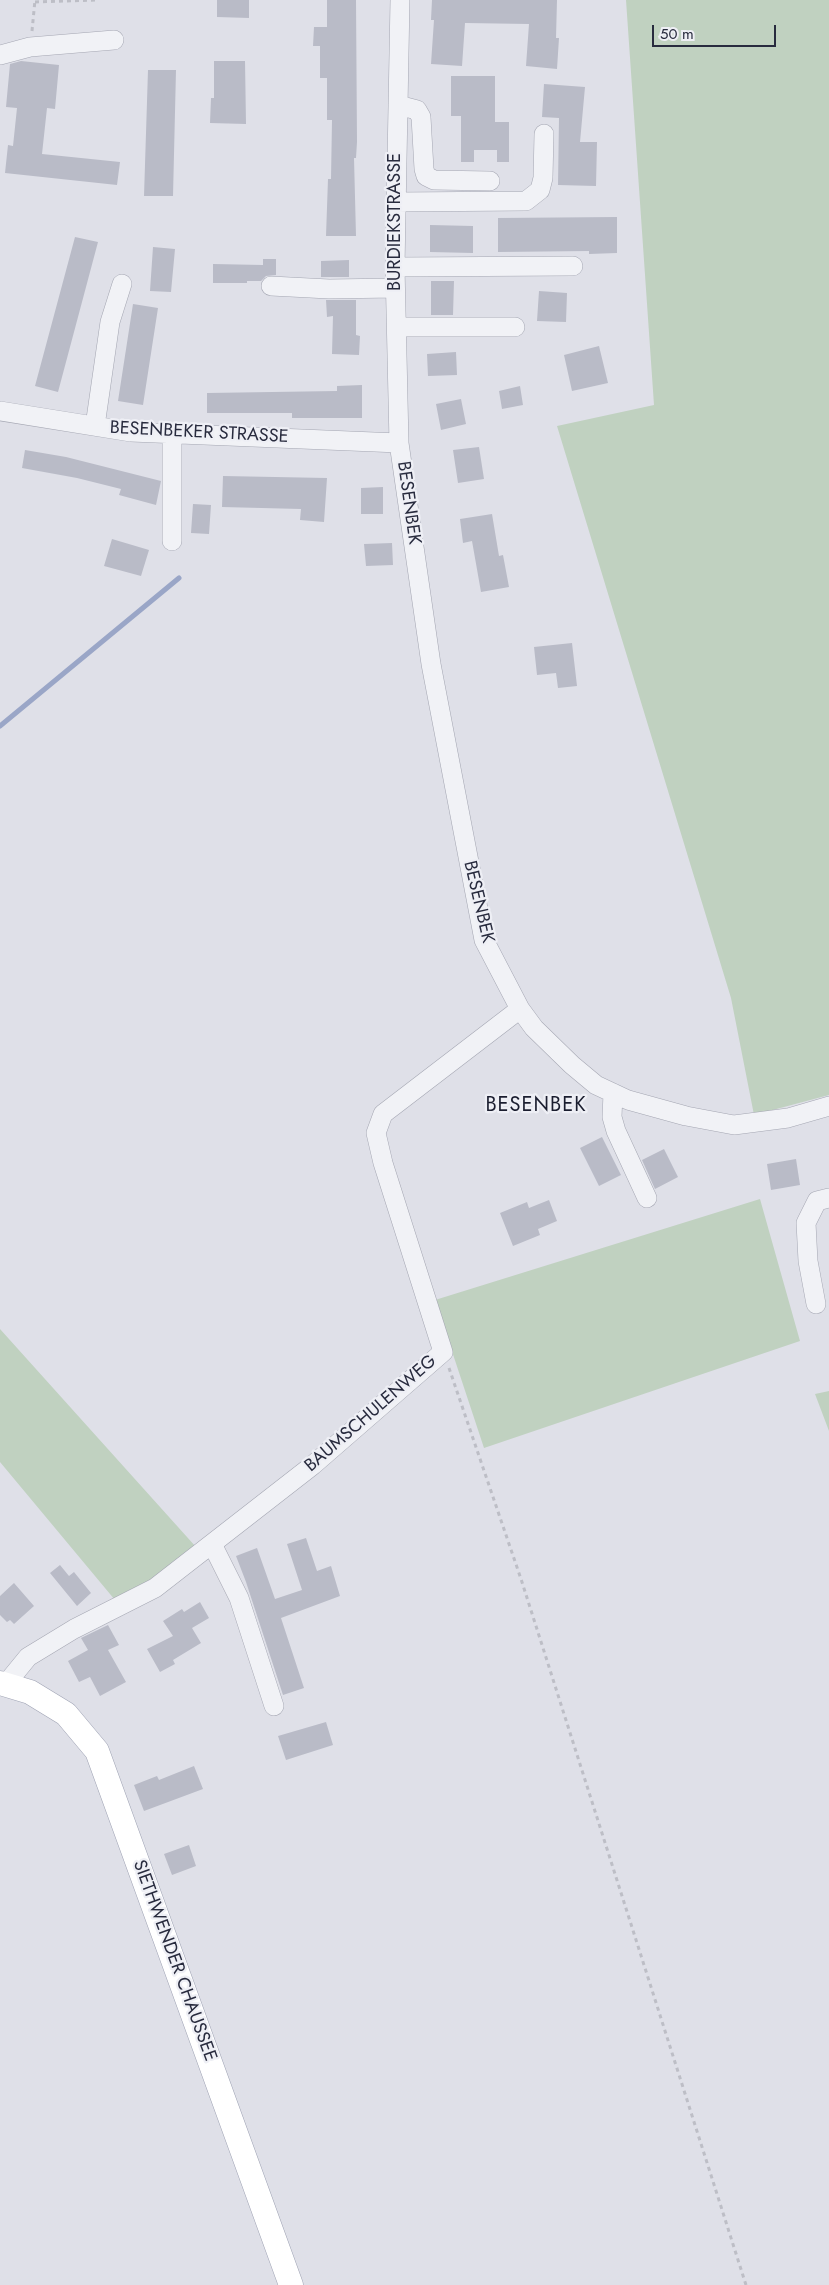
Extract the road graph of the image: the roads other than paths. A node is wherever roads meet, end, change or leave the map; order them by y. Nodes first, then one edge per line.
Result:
1 (400, 0) edge
2 (114, 40) dead end
3 (0, 55) edge
4 (398, 105) junction
5 (544, 134) dead end
6 (490, 181) dead end
7 (396, 202) junction
8 (573, 266) dead end
9 (395, 267) junction
10 (122, 284) dead end
11 (271, 286) dead end
12 (395, 288) junction
13 (396, 327) junction
14 (515, 327) dead end
15 (0, 411) edge
16 (95, 426) junction
17 (172, 434) junction
18 (399, 443) junction
19 (172, 540) dead end
20 (520, 1008) junction
21 (613, 1093) junction
22 (829, 1106) edge
23 (647, 1198) dead end
24 (829, 1198) edge
25 (816, 1304) dead end
26 (212, 1544) junction
27 (3, 1684) edge
28 (274, 1706) dead end
29 (292, 2285) edge

1 - 4 street, BURDIEKSTRASSE
2 - 3 street
4 - 6 street
4 - 7 street, BURDIEKSTRASSE
5 - 7 street
7 - 9 street, BURDIEKSTRASSE
8 - 9 street
9 - 12 street, BURDIEKSTRASSE
10 - 16 street
11 - 12 street
12 - 13 street, BURDIEKSTRASSE
13 - 14 street
13 - 18 street, BURDIEKSTRASSE
15 - 16 street, BESENBEKER STRASSE
16 - 17 street, BESENBEKER STRASSE
17 - 18 street, BESENBEKER STRASSE
17 - 19 street
18 - 20 street, BESENBEK
20 - 21 street, BESENBEK
20 - 26 street, BAUMSCHULENWEG
21 - 22 street, BESENBEK
21 - 23 street
24 - 25 street
26 - 27 street, BAUMSCHULENWEG
26 - 28 street
27 - 29 main road, SIETHWENDER CHAUSSEE

